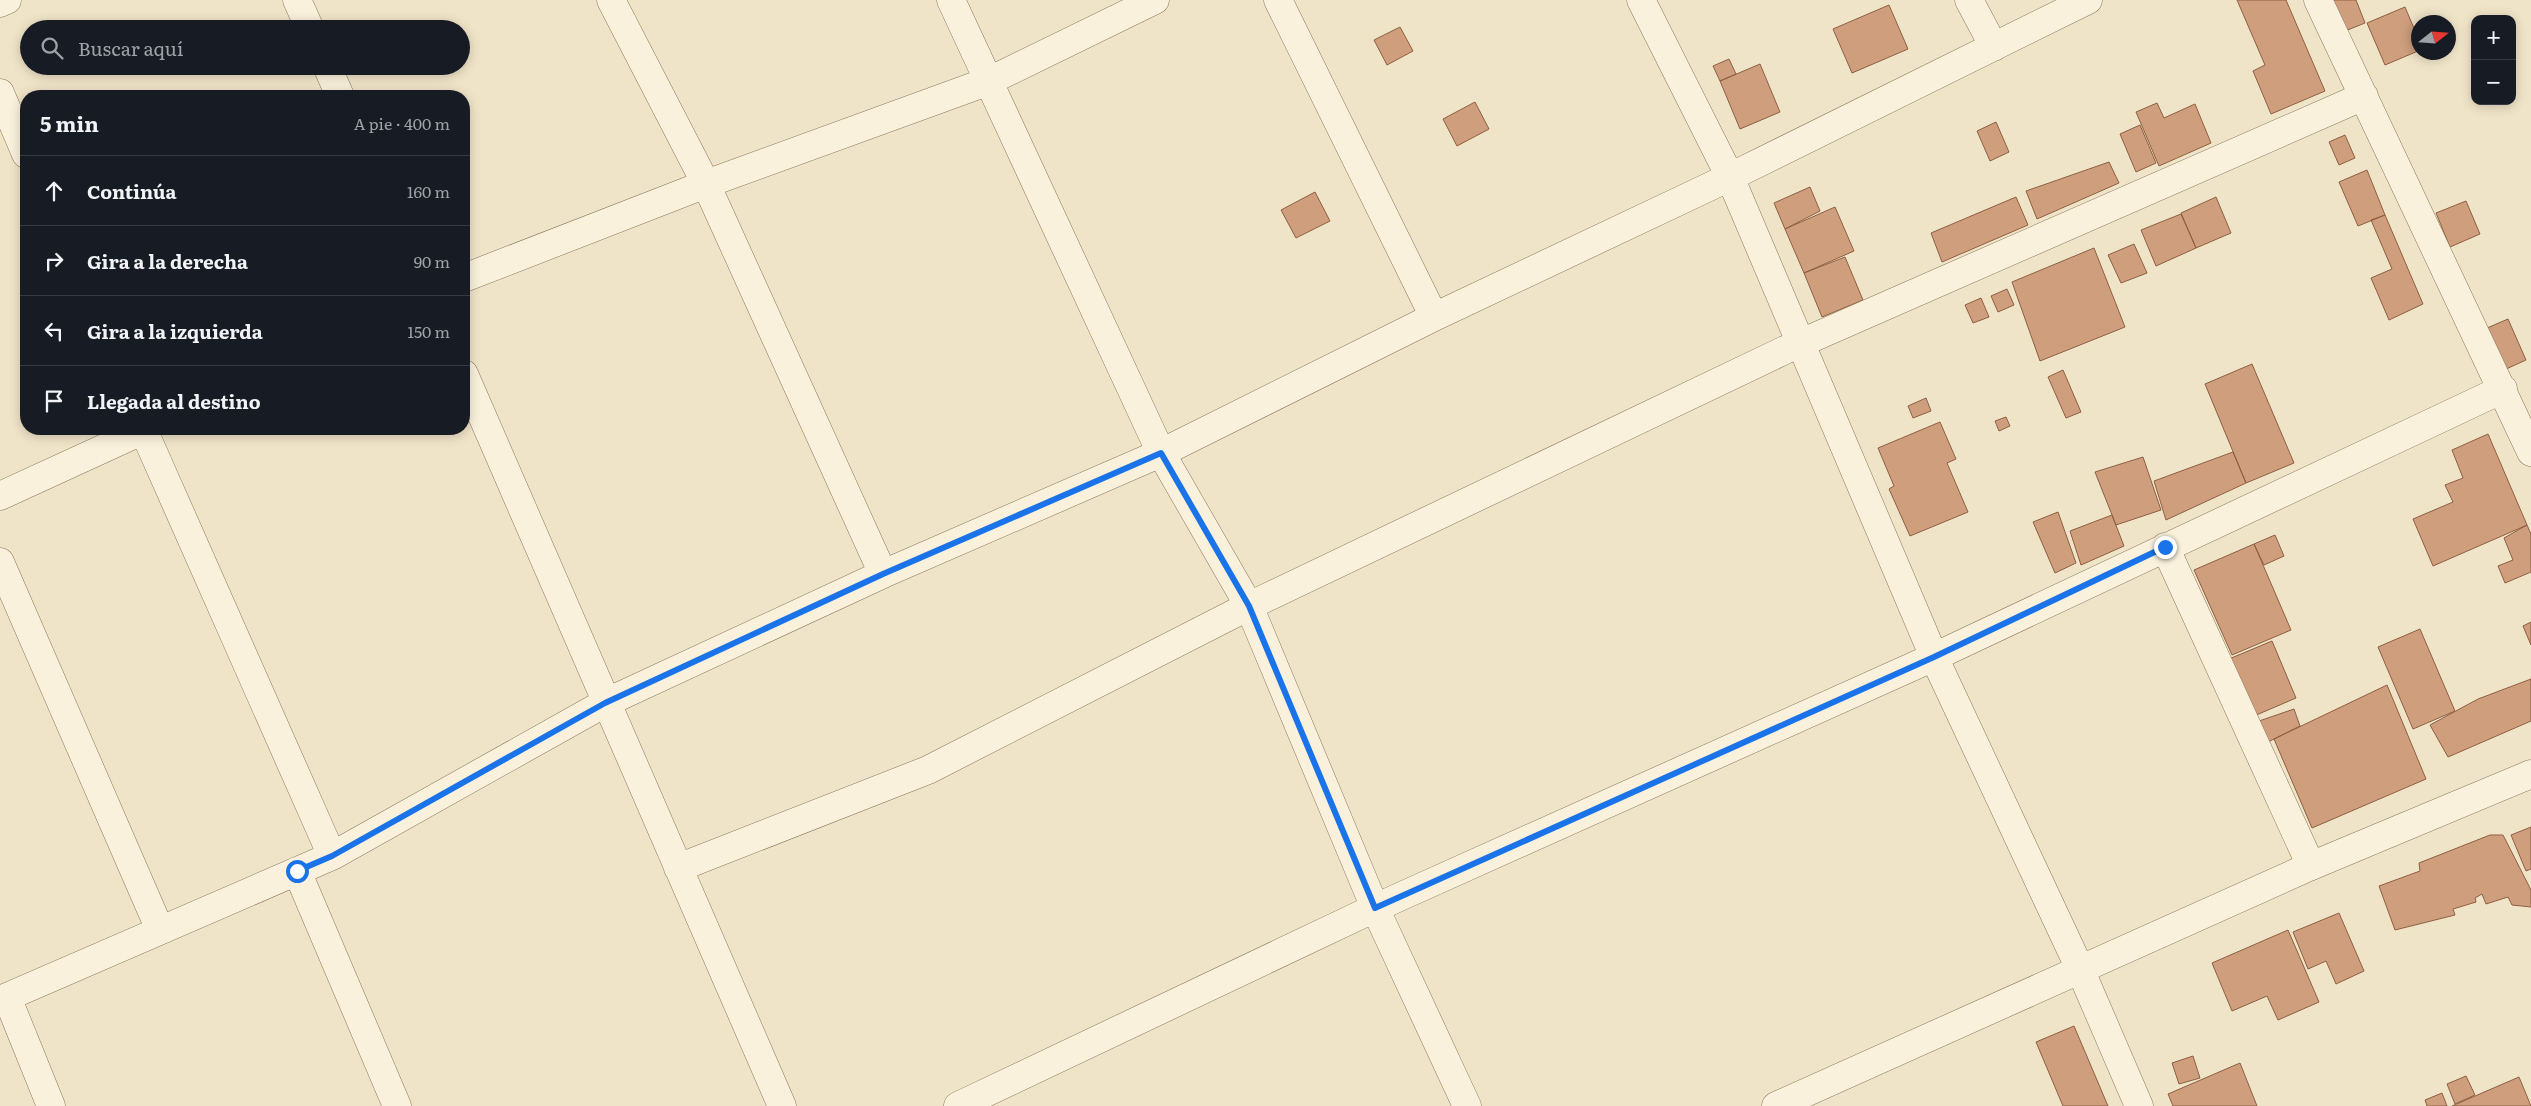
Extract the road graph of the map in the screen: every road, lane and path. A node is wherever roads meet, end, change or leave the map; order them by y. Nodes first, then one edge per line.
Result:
1 (7, 0) edge
2 (297, 0) edge
3 (611, 0) edge
4 (950, 0) edge
5 (1155, 0) edge
6 (1278, 0) edge
7 (1641, 0) edge
8 (1969, 0) edge
9 (2088, 0) edge
10 (2318, 0) edge
11 (0, 3) edge
12 (306, 20) edge
13 (1994, 47) junction
14 (331, 75) edge
15 (989, 81) junction
16 (337, 90) edge
17 (0, 93) edge
18 (2364, 96) junction
19 (20, 140) edge
20 (1730, 177) junction
21 (706, 184) junction
22 (470, 276) edge
23 (1434, 317) junction
24 (1800, 344) junction
25 (470, 388) edge
26 (2503, 389) junction
27 (131, 435) edge
28 (147, 435) edge
29 (2531, 452) edge
30 (1161, 453) junction
31 (0, 496) edge
32 (2165, 547) junction
33 (0, 562) edge
34 (883, 574) junction
35 (1249, 606) junction
36 (1934, 657) junction
37 (605, 703) junction
38 (2531, 774) edge
39 (332, 856) junction
40 (2311, 866) junction
41 (678, 868) junction
42 (297, 871) junction
43 (1375, 908) junction
44 (160, 930) junction
45 (2080, 970) junction
46 (3, 999) edge
47 (51, 1106) edge
48 (397, 1106) edge
49 (782, 1106) edge
50 (958, 1106) edge
51 (1466, 1106) edge
52 (1776, 1106) edge
53 (2139, 1106) edge

1 - 11 street
2 - 12 street
3 - 21 street
4 - 15 street
5 - 15 street
6 - 23 street
7 - 20 street
8 - 13 street
9 - 13 street
10 - 18 street
13 - 20 street
14 - 16 street
15 - 21 street
15 - 30 street
17 - 19 street
18 - 24 street
18 - 26 street
20 - 23 street
20 - 24 street
21 - 22 street
21 - 34 street
23 - 30 street
24 - 35 street
24 - 36 street
25 - 37 street
26 - 29 street
26 - 32 street
27 - 31 street
28 - 39 street
30 - 34 street
30 - 35 street
32 - 36 street
32 - 40 street
33 - 44 street
34 - 37 street
35 - 41 street
35 - 43 street
36 - 43 street
36 - 45 street
37 - 39 street
37 - 41 street
38 - 40 street
39 - 42 street
40 - 45 street
41 - 49 street
42 - 44 street
42 - 48 street
43 - 50 street
43 - 51 street
44 - 46 street
45 - 52 street
45 - 53 street
46 - 47 street

